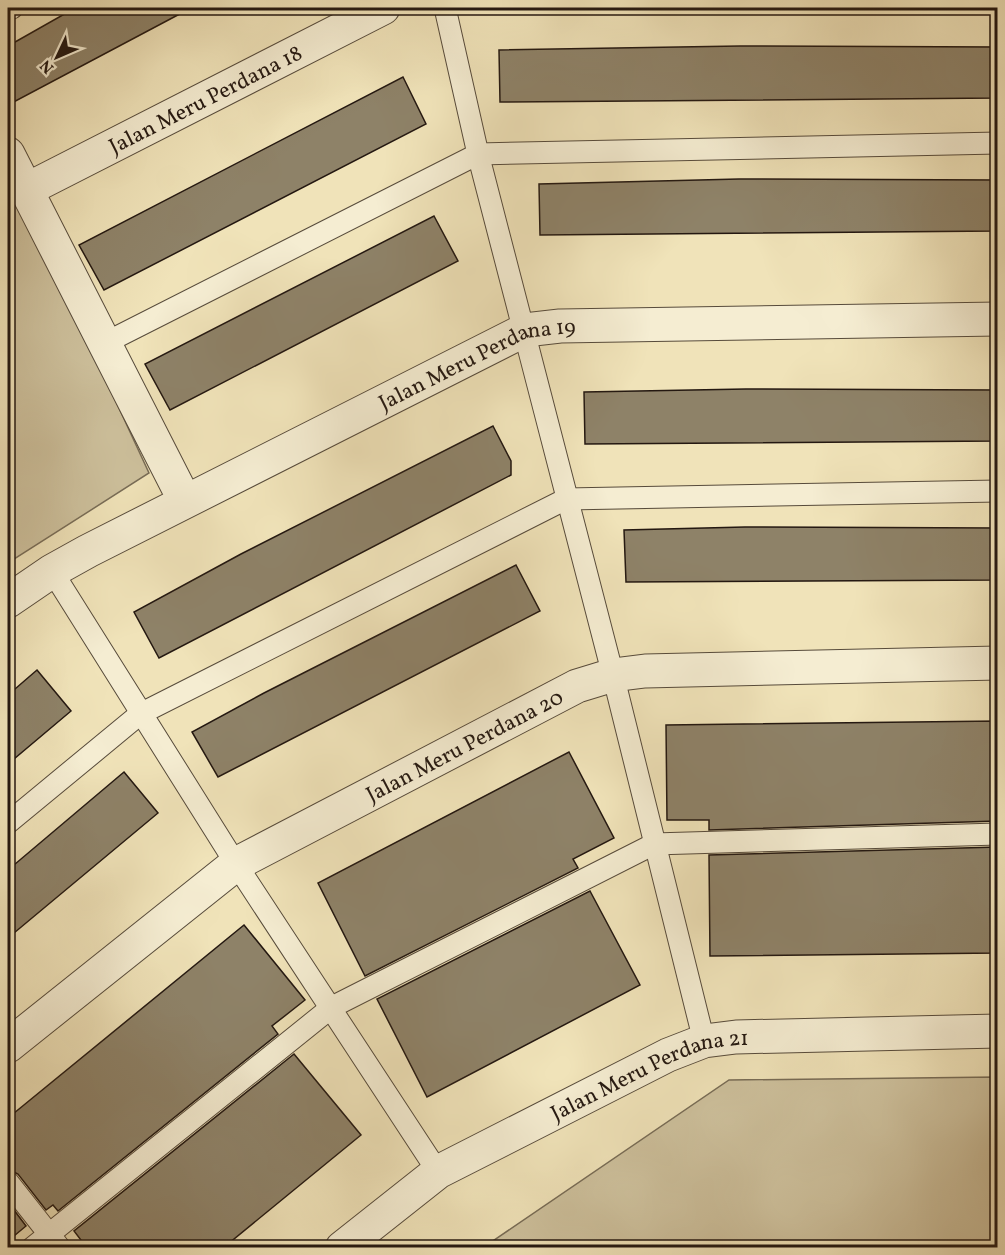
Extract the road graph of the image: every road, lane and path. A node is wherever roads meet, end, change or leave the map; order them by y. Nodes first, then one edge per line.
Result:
1 (12, 8) edge
2 (383, 8) edge
3 (445, 8) edge
4 (8, 10) edge
5 (998, 143) edge
6 (8, 154) edge
7 (478, 154) junction
8 (26, 190) junction
9 (998, 319) edge
10 (525, 330) junction
11 (105, 343) junction
12 (998, 491) edge
13 (566, 499) junction
14 (185, 501) junction
15 (52, 571) junction
16 (8, 601) edge
17 (998, 663) edge
18 (613, 675) junction
19 (141, 714) junction
20 (8, 823) edge
21 (998, 834) edge
22 (654, 844) junction
23 (236, 864) junction
24 (332, 1007) junction
25 (998, 1031) edge
26 (704, 1041) junction
27 (8, 1046) edge
28 (438, 1172) junction
29 (8, 1182) edge
30 (55, 1240) edge
31 (32, 1248) edge
32 (342, 1248) edge

1 - 4 lane
2 - 8 street, Jalan Meru Perdana 18
3 - 7 lane
5 - 7 lane
6 - 8 street
7 - 10 lane
7 - 11 lane
8 - 11 street
9 - 10 street, Jalan Meru Perdana 19
10 - 13 lane
10 - 14 street, Jalan Meru Perdana 19
11 - 14 street
12 - 13 lane
13 - 18 lane
13 - 19 lane
14 - 15 street, Jalan Meru Perdana 19
15 - 16 street, Jalan Meru Perdana 19
15 - 19 lane
17 - 18 street, Jalan Meru Perdana 20
18 - 22 lane
18 - 23 street, Jalan Meru Perdana 20
19 - 20 lane
19 - 23 lane
21 - 22 lane
22 - 24 lane
22 - 26 lane
23 - 24 lane
23 - 27 street, Jalan Meru Perdana 20
24 - 28 lane
24 - 30 lane
25 - 26 street, Jalan Meru Perdana 21
26 - 28 street, Jalan Meru Perdana 21
28 - 32 street, Jalan Meru Perdana 21
29 - 30 lane
30 - 31 lane

